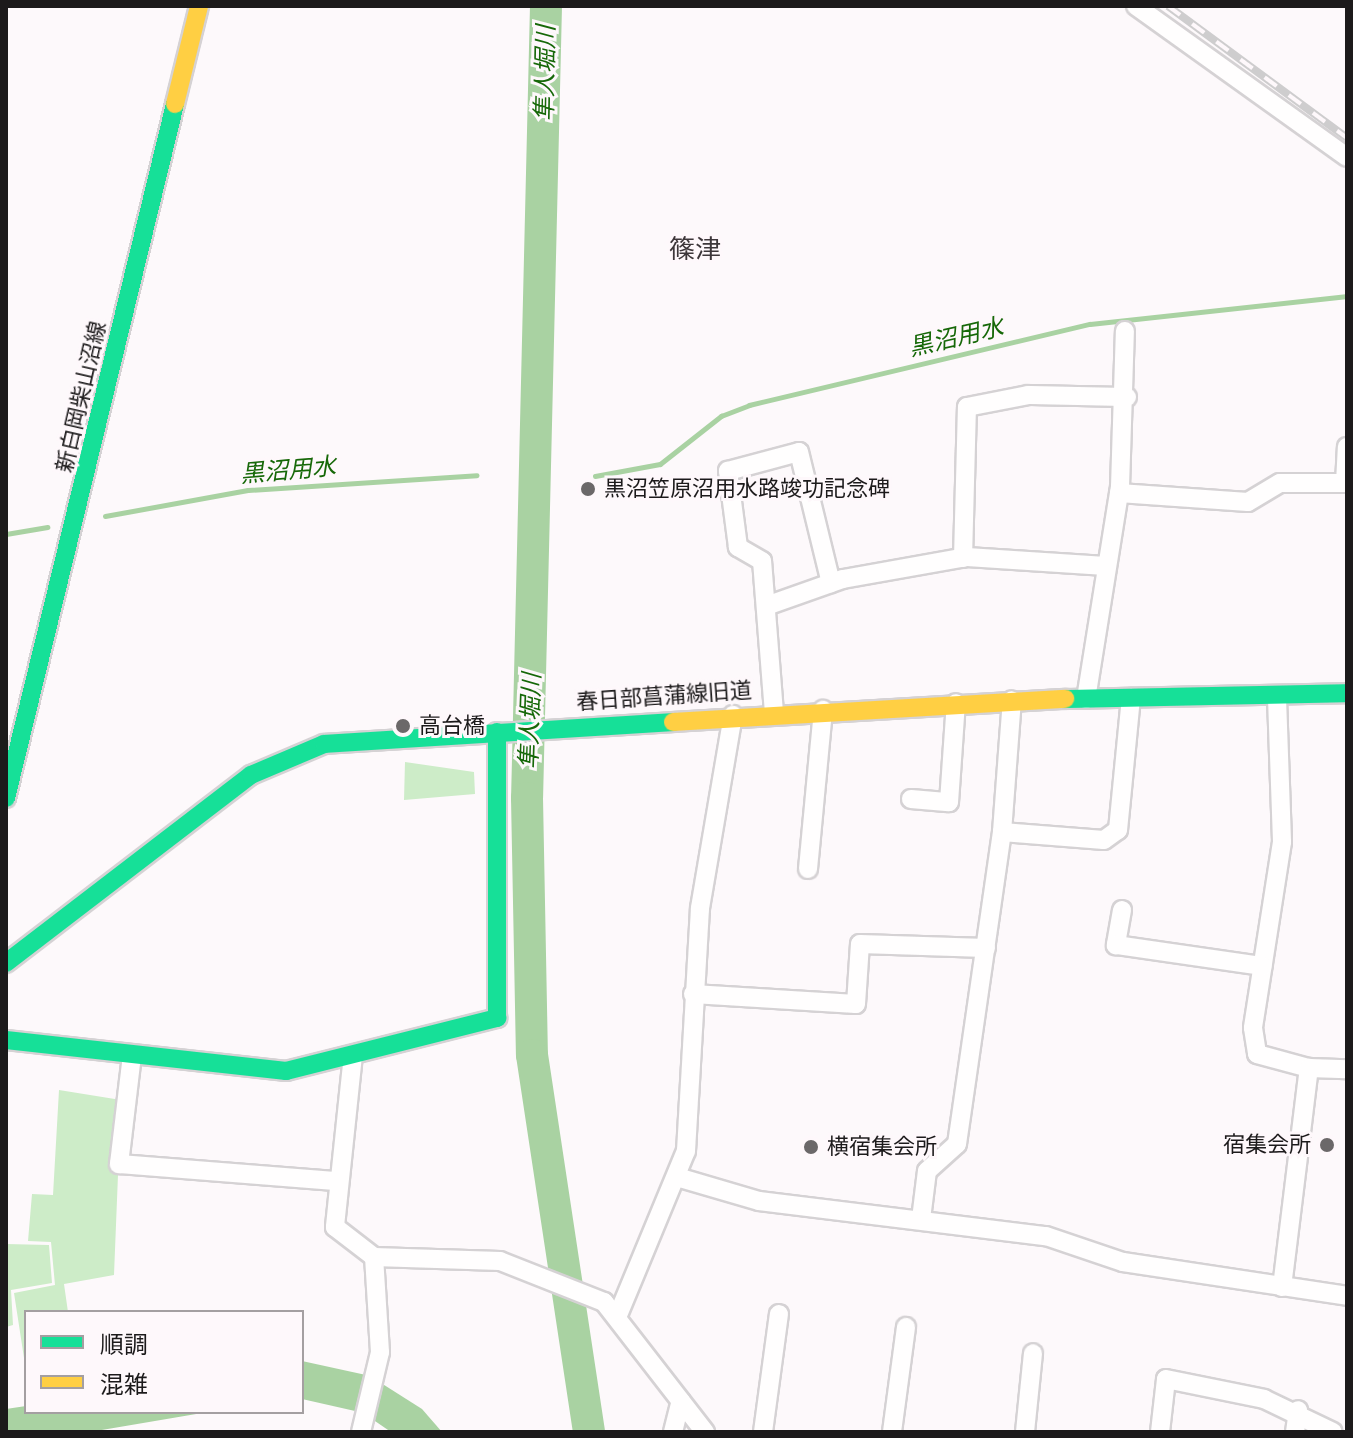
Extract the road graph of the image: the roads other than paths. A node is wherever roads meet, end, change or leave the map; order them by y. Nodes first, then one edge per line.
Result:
1 (199, 6) edge
2 (1136, 6) edge
3 (1347, 157) edge
4 (1125, 331) dead end
5 (1127, 397) junction
6 (1347, 447) edge
7 (1119, 493) junction
8 (963, 558) junction
9 (1106, 566) junction
10 (831, 583) junction
11 (769, 605) junction
12 (1347, 693) edge
13 (1131, 698) junction
14 (1277, 698) junction
15 (1086, 699) junction
16 (1012, 700) junction
17 (956, 703) junction
18 (823, 710) junction
19 (774, 713) junction
20 (733, 715) junction
21 (503, 732) junction
22 (6, 798) edge
23 (911, 799) dead end
24 (1002, 832) junction
25 (808, 869) dead end
26 (1122, 910) dead end
27 (986, 948) junction
28 (6, 963) edge
29 (1262, 966) junction
30 (693, 994) junction
31 (6, 1040) edge
32 (132, 1055) junction
33 (353, 1055) junction
34 (1309, 1068) junction
35 (1347, 1069) edge
36 (677, 1177) junction
37 (335, 1181) junction
38 (921, 1219) junction
39 (374, 1257) junction
40 (1282, 1287) junction
41 (1347, 1296) edge
42 (779, 1314) dead end
43 (618, 1315) junction
44 (906, 1327) dead end
45 (1033, 1353) dead end
46 (681, 1401) junction
47 (1298, 1410) junction
48 (361, 1432) edge
49 (673, 1432) edge
50 (705, 1432) edge
51 (763, 1432) edge
52 (892, 1432) edge
53 (1025, 1432) edge
54 (1160, 1432) edge
55 (1295, 1432) edge
56 (1333, 1432) edge

1 - 22 street, 新白岡柴山沼線
2 - 3 street
4 - 5 street
5 - 7 street
5 - 8 street
6 - 7 street
7 - 9 street
8 - 9 street
8 - 10 street
9 - 15 street
10 - 11 street
10 - 11 street
11 - 19 street
12 - 14 street, 春日部菖蒲線旧道
13 - 14 street, 春日部菖蒲線旧道
13 - 15 street, 春日部菖蒲線旧道
13 - 24 street
14 - 29 street
15 - 16 street, 春日部菖蒲線旧道
16 - 17 street, 春日部菖蒲線旧道
16 - 24 street
17 - 18 street, 春日部菖蒲線旧道
17 - 23 street
18 - 19 street, 春日部菖蒲線旧道
18 - 25 street
19 - 20 street, 春日部菖蒲線旧道
20 - 21 street, 春日部菖蒲線旧道
20 - 30 street
21 - 28 street, 春日部菖蒲線旧道
21 - 33 street
24 - 27 street
26 - 29 street
27 - 30 street
27 - 38 street
29 - 34 street
30 - 36 street
31 - 32 street
32 - 33 street
32 - 37 street
33 - 37 street
34 - 35 street
34 - 40 street
36 - 38 street
36 - 43 street
37 - 39 street
38 - 40 street
39 - 43 street
39 - 48 street
40 - 41 street
42 - 51 street
43 - 46 street
44 - 52 street
45 - 53 street
46 - 49 street
46 - 50 street
47 - 54 street
47 - 55 street
47 - 56 street

